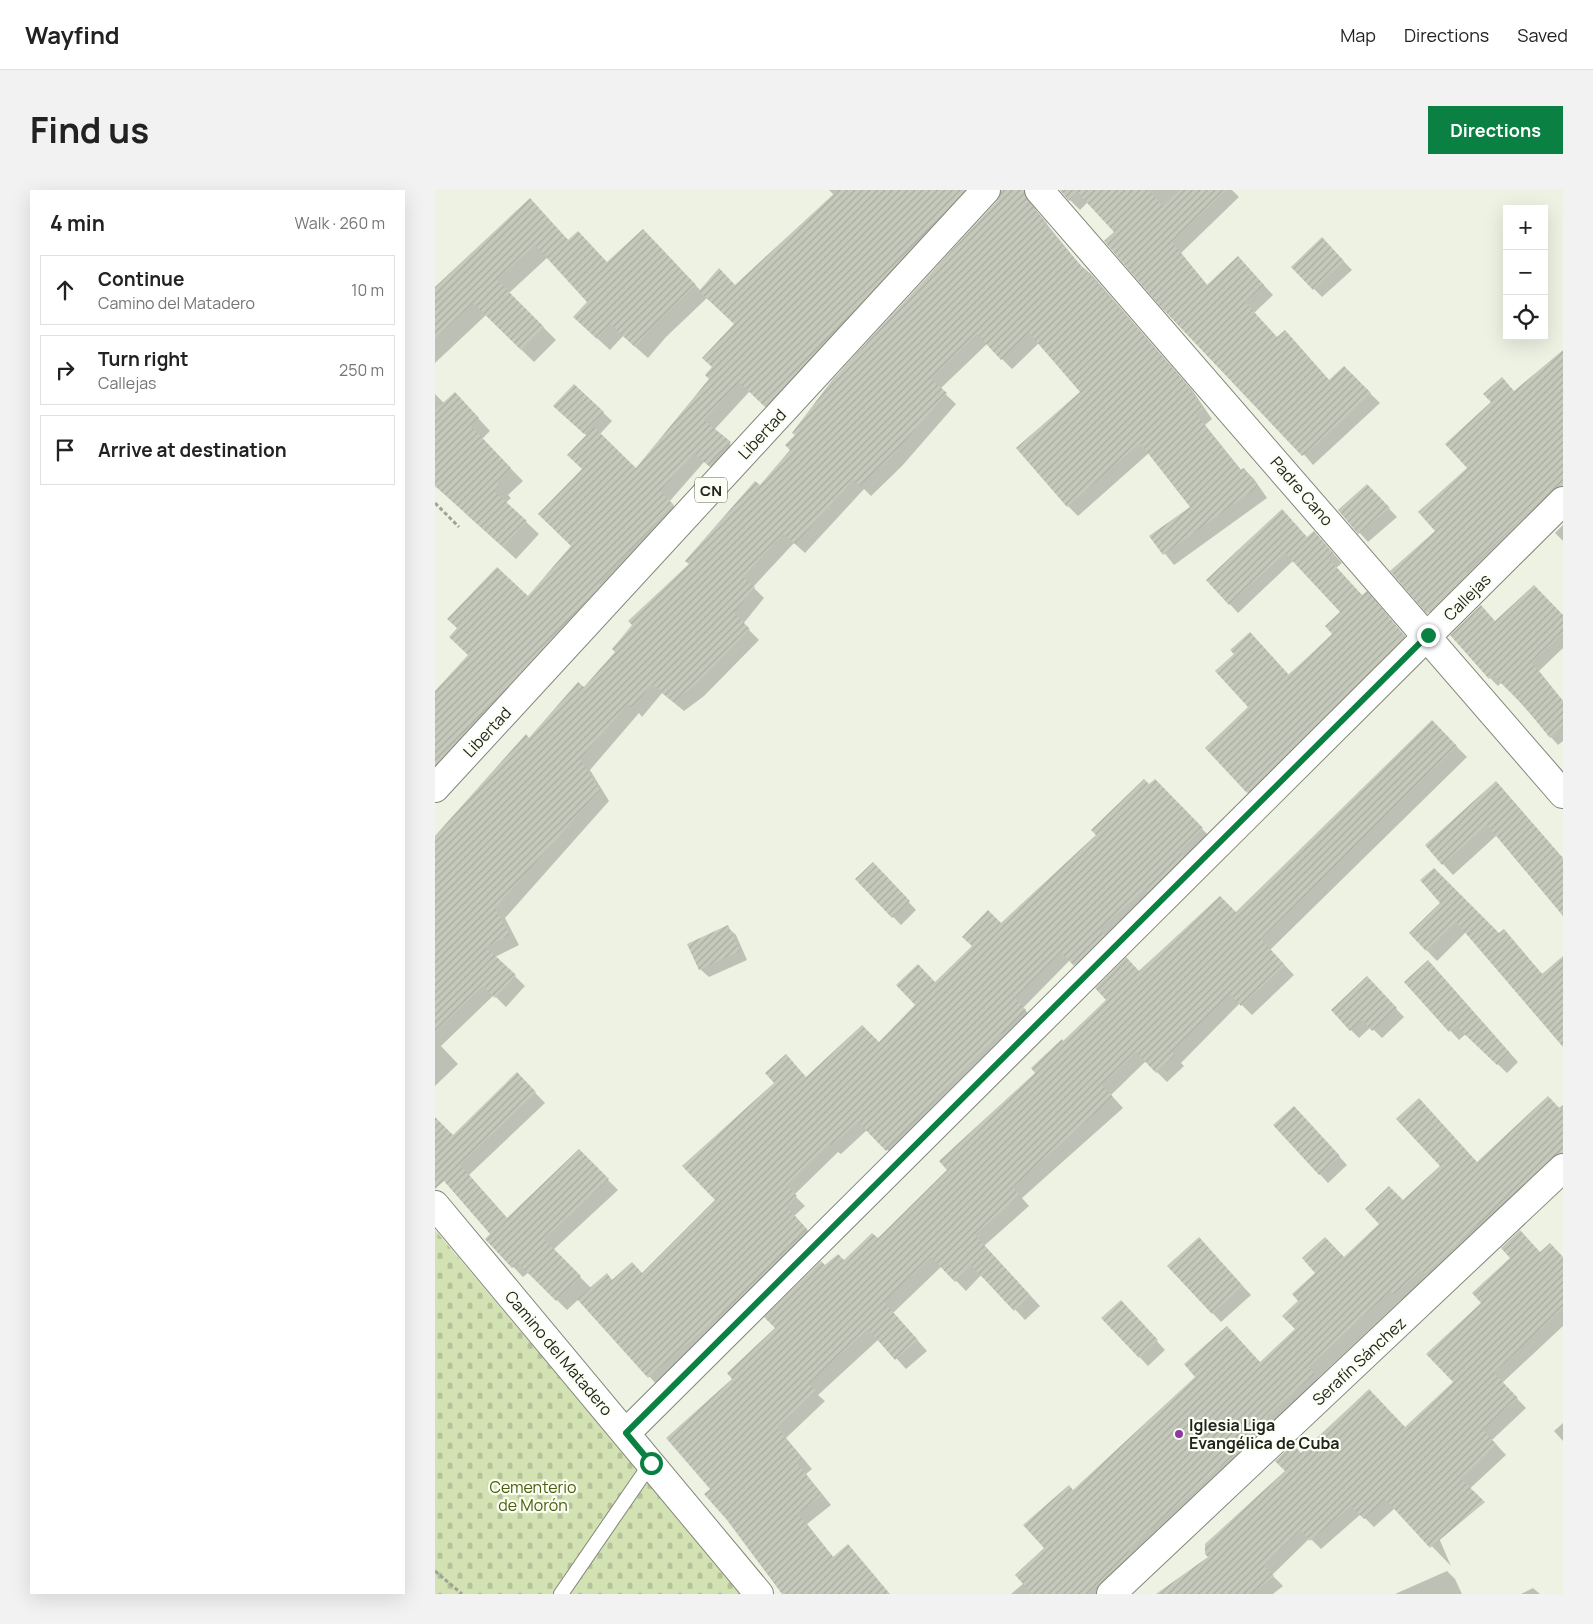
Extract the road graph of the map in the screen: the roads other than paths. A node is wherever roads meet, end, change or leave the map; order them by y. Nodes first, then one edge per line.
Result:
1 (986, 190) edge
2 (1039, 190) edge
3 (1563, 500) edge
4 (1428, 635) junction
5 (435, 788) edge
6 (1563, 794) edge
7 (1563, 1168) edge
8 (435, 1205) edge
9 (626, 1433) junction
10 (651, 1463) junction
11 (561, 1594) edge
12 (759, 1594) edge
13 (1111, 1594) edge

1 - 5 main road, Libertad / CN
2 - 4 main road, Padre Cano
3 - 4 main road, Callejas
4 - 6 main road, Padre Cano
4 - 9 main road, Callejas
7 - 13 main road, Serafín Sánchez
8 - 9 main road, Camino del Matadero
9 - 10 main road, Camino del Matadero
10 - 11 lane
10 - 12 main road, Camino del Matadero

